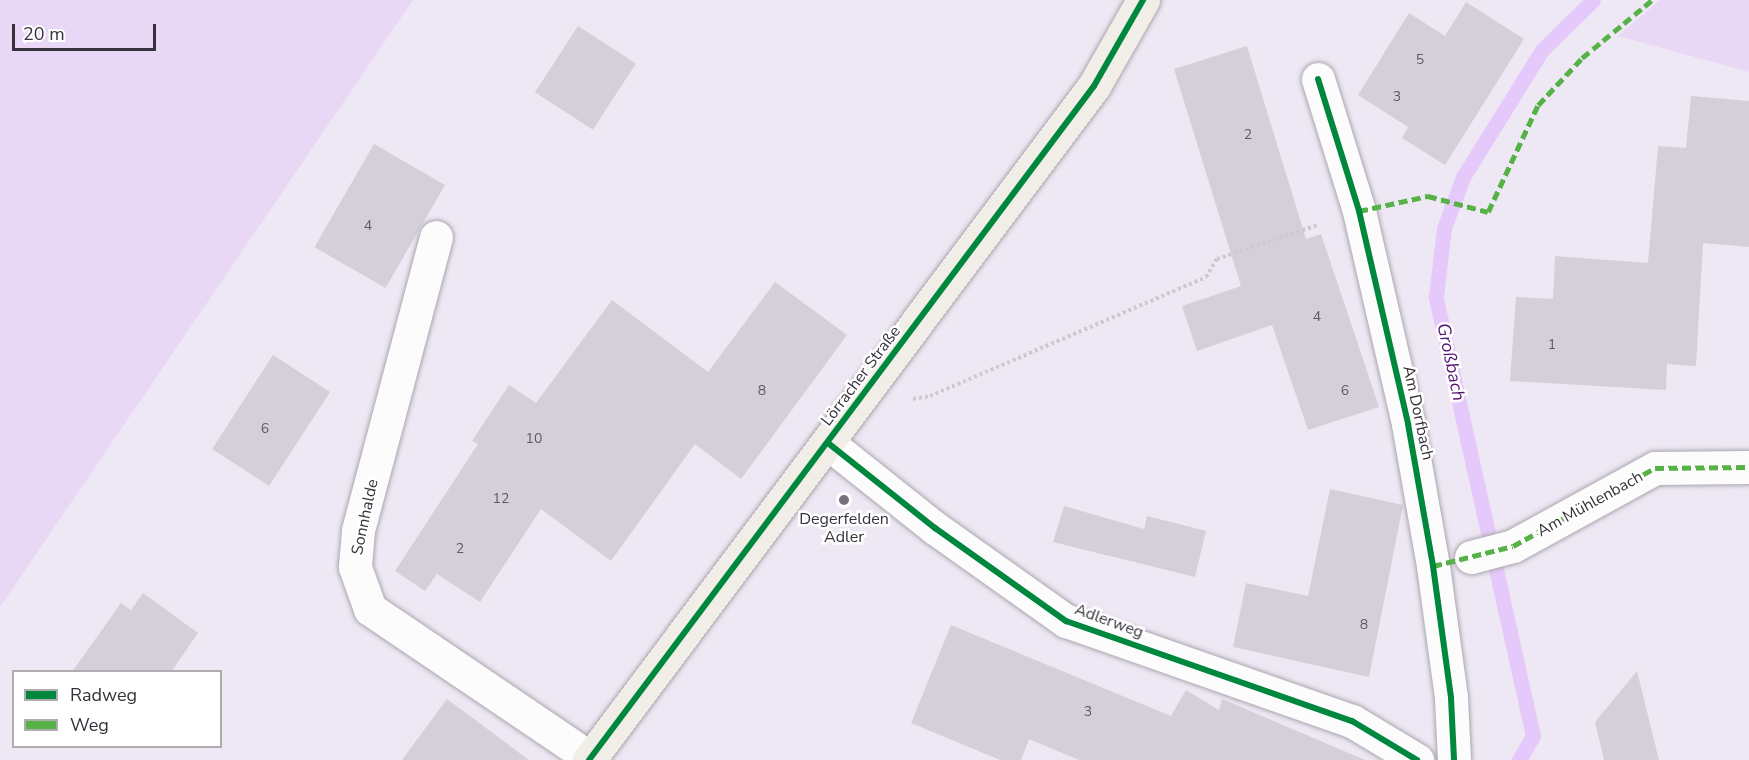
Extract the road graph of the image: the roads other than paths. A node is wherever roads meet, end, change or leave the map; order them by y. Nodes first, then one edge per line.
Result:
1 (1143, 0) edge
2 (1317, 79) dead end
3 (436, 237) dead end
4 (828, 443) junction
5 (1749, 467) edge
6 (1471, 557) dead end
7 (590, 759) edge
8 (1417, 760) edge
9 (1454, 760) edge

1 - 4 main road, Lörracher Straße
2 - 9 street, Am Dorfbach
3 - 7 street, Sonnhalde
4 - 7 main road, Lörracher Straße
4 - 8 street, Adlerweg
5 - 6 street, Am Mühlenbach

